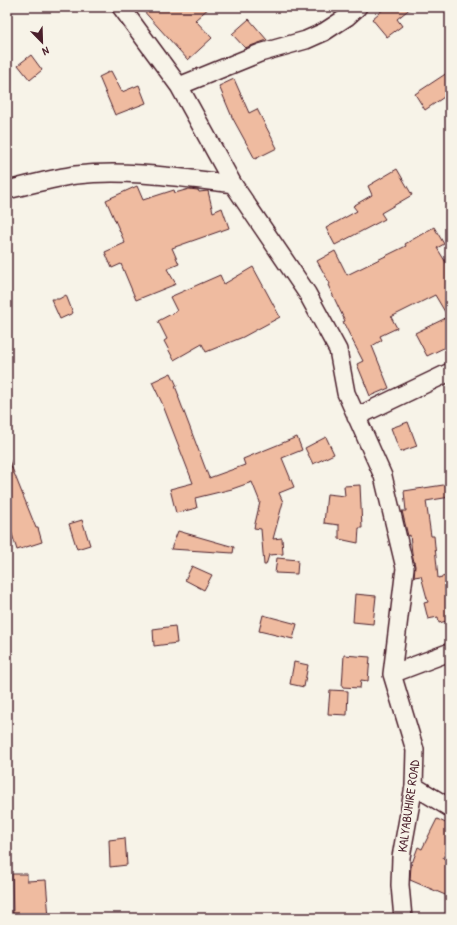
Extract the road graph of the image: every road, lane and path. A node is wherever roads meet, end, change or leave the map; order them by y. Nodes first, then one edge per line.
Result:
1 (121, 7) edge
2 (358, 7) edge
3 (179, 86) junction
4 (233, 184) junction
5 (7, 190) edge
6 (450, 372) edge
7 (356, 417) junction
8 (450, 652) edge
9 (392, 674) junction
10 (414, 786) junction
11 (450, 808) edge
12 (403, 918) edge

1 - 3 street
2 - 3 street
3 - 4 street
4 - 5 street
4 - 7 street
6 - 7 street
7 - 9 street
8 - 9 street
9 - 10 street, KALYABUHIRE ROAD
10 - 11 street
10 - 12 street, KALYABUHIRE ROAD

